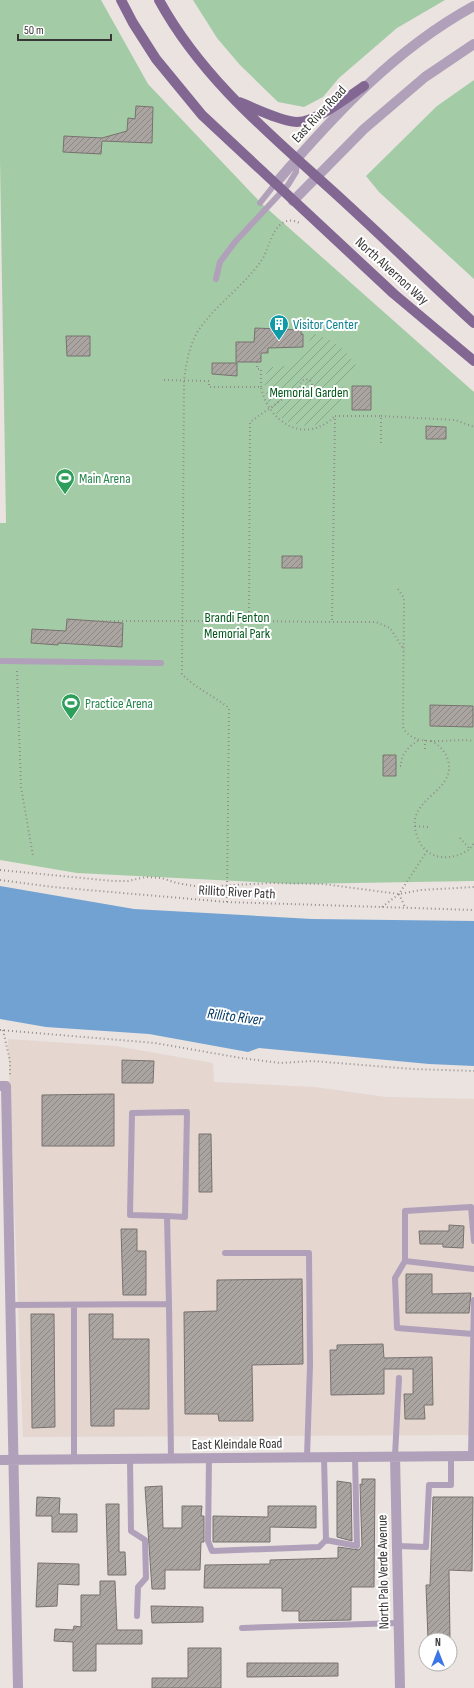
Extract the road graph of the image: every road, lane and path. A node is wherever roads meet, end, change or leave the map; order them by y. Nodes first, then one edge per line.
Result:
1 (121, 0) edge
2 (159, 0) edge
3 (474, 6) edge
4 (474, 44) edge
5 (364, 86) junction
6 (236, 101) junction
7 (297, 158) junction
8 (317, 176) junction
9 (275, 184) junction
10 (283, 191) junction
11 (293, 200) junction
12 (260, 203) dead end
13 (303, 226) dead end
14 (216, 279) dead end
15 (474, 323) edge
16 (474, 361) edge
17 (257, 362) dead end
18 (164, 380) dead end
19 (184, 381) junction
20 (261, 387) junction
21 (300, 387) junction
22 (269, 409) junction
23 (335, 416) junction
24 (381, 416) junction
25 (474, 427) edge
26 (381, 443) dead end
27 (398, 589) dead end
28 (90, 621) dead end
29 (182, 621) junction
30 (249, 621) junction
31 (332, 622) junction
32 (404, 650) junction
33 (0, 661) edge
34 (16, 662) junction
35 (161, 663) dead end
36 (420, 740) junction
37 (425, 740) junction
38 (430, 740) junction
39 (474, 741) edge
40 (425, 749) dead end
41 (396, 766) dead end
42 (415, 826) junction
43 (428, 826) dead end
44 (460, 838) dead end
45 (474, 843) edge
46 (470, 849) junction
47 (427, 851) junction
48 (33, 856) dead end
49 (0, 870) edge
50 (0, 880) edge
51 (228, 885) junction
52 (474, 888) edge
53 (399, 894) junction
54 (227, 902) junction
55 (382, 907) junction
56 (405, 907) junction
57 (474, 910) edge
58 (0, 1030) edge
59 (3, 1030) junction
60 (474, 1071) edge
61 (3, 1086) edge
62 (167, 1216) junction
63 (474, 1241) edge
64 (225, 1253) dead end
65 (405, 1261) junction
66 (474, 1269) edge
67 (474, 1300) edge
68 (169, 1304) junction
69 (11, 1305) junction
70 (74, 1305) junction
71 (473, 1334) edge
72 (399, 1378) dead end
73 (395, 1456) junction
74 (451, 1456) junction
75 (472, 1456) edge
76 (307, 1457) junction
77 (324, 1457) junction
78 (355, 1457) junction
79 (171, 1458) junction
80 (209, 1458) junction
81 (74, 1459) junction
82 (130, 1459) junction
83 (0, 1460) edge
84 (14, 1460) junction
85 (326, 1540) junction
86 (397, 1546) junction
87 (137, 1616) dead end
88 (398, 1623) junction
89 (242, 1628) dead end
90 (18, 1688) edge
91 (400, 1688) edge

1 - 9 main road
2 - 6 main road, East River Road
3 - 5 street, East River Road
4 - 8 street
5 - 6 main road
5 - 7 street, East River Road
6 - 7 main road, East River Road
7 - 8 main road, North Alvernon Way
7 - 9 street
7 - 10 lane
8 - 11 street
8 - 15 main road, North Alvernon Way
9 - 10 main road, North Alvernon Way
9 - 12 lane
10 - 11 main road, North Alvernon Way
10 - 14 lane
11 - 16 main road, North Alvernon Way
13 - 19 path
17 - 20 path
18 - 19 path
19 - 20 path
19 - 29 path
20 - 22 path
21 - 21 path
21 - 22 path
22 - 23 path
22 - 30 path
23 - 24 path
23 - 31 path
24 - 25 path
24 - 26 path
27 - 32 path
28 - 29 path
29 - 30 path
29 - 51 path
30 - 31 path
31 - 32 path
32 - 36 path
33 - 34 lane
34 - 35 lane
34 - 48 path
36 - 37 path
36 - 41 path
37 - 38 path
37 - 40 path
38 - 39 path
38 - 42 path
42 - 43 path
42 - 47 path
44 - 46 path
45 - 46 path
46 - 47 path
47 - 53 path
49 - 51 path
50 - 54 path, Rillito River Path
51 - 53 path
51 - 54 path
52 - 53 path
53 - 55 path
53 - 56 path
54 - 55 path, Rillito River Path
55 - 56 path, Rillito River Path
56 - 57 path, Rillito River Path
58 - 59 path
59 - 60 path
59 - 61 path
61 - 69 street
62 - 62 lane
62 - 68 lane
63 - 65 lane
64 - 76 lane
65 - 66 lane
65 - 71 lane
67 - 71 lane
68 - 70 lane
68 - 79 lane
69 - 70 lane
69 - 84 street
70 - 81 lane
71 - 75 lane
72 - 73 lane
73 - 74 street, East Kleindale Road
73 - 78 street, East Kleindale Road
73 - 86 street, North Palo Verde Avenue
74 - 75 street, East Kleindale Road
74 - 86 lane
76 - 77 street, East Kleindale Road
76 - 80 street, East Kleindale Road
77 - 78 street, East Kleindale Road
77 - 85 lane
78 - 85 lane
79 - 80 street, East Kleindale Road
79 - 82 street, East Kleindale Road
80 - 85 lane
81 - 82 street, East Kleindale Road
81 - 84 street, East Kleindale Road
82 - 87 lane
83 - 84 street, East Kleindale Road
84 - 90 street
86 - 88 street, North Palo Verde Avenue
88 - 89 lane
88 - 91 street, North Palo Verde Avenue

